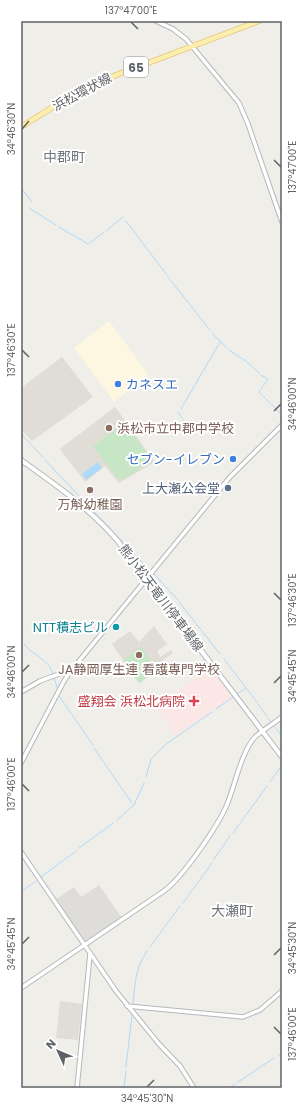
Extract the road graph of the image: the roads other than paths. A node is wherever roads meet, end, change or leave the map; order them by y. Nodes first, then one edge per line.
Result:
1 (156, 21) edge
2 (259, 21) edge
3 (193, 46) junction
4 (21, 127) edge
5 (282, 222) edge
6 (282, 425) edge
7 (21, 460) edge
8 (147, 578) junction
9 (70, 672) junction
10 (21, 692) edge
11 (282, 717) edge
12 (263, 732) junction
13 (282, 757) edge
14 (21, 763) edge
15 (21, 852) edge
16 (84, 946) junction
17 (90, 954) junction
18 (21, 988) edge
19 (282, 991) edge
20 (127, 1006) junction
21 (193, 1087) edge
22 (77, 1088) edge

1 - 3 street
2 - 3 main road, 浜松環状線 / 65
3 - 4 main road, 浜松環状線 / 65
3 - 5 street
6 - 8 street
7 - 8 main road, 熊小松天竜川停車場線
8 - 9 street
8 - 12 main road, 熊小松天竜川停車場線
9 - 10 street
9 - 14 street
11 - 12 street
12 - 13 main road, 熊小松天竜川停車場線
12 - 16 street
15 - 16 street
16 - 17 street
16 - 18 street
17 - 20 street
17 - 22 street
19 - 20 street
20 - 21 street

